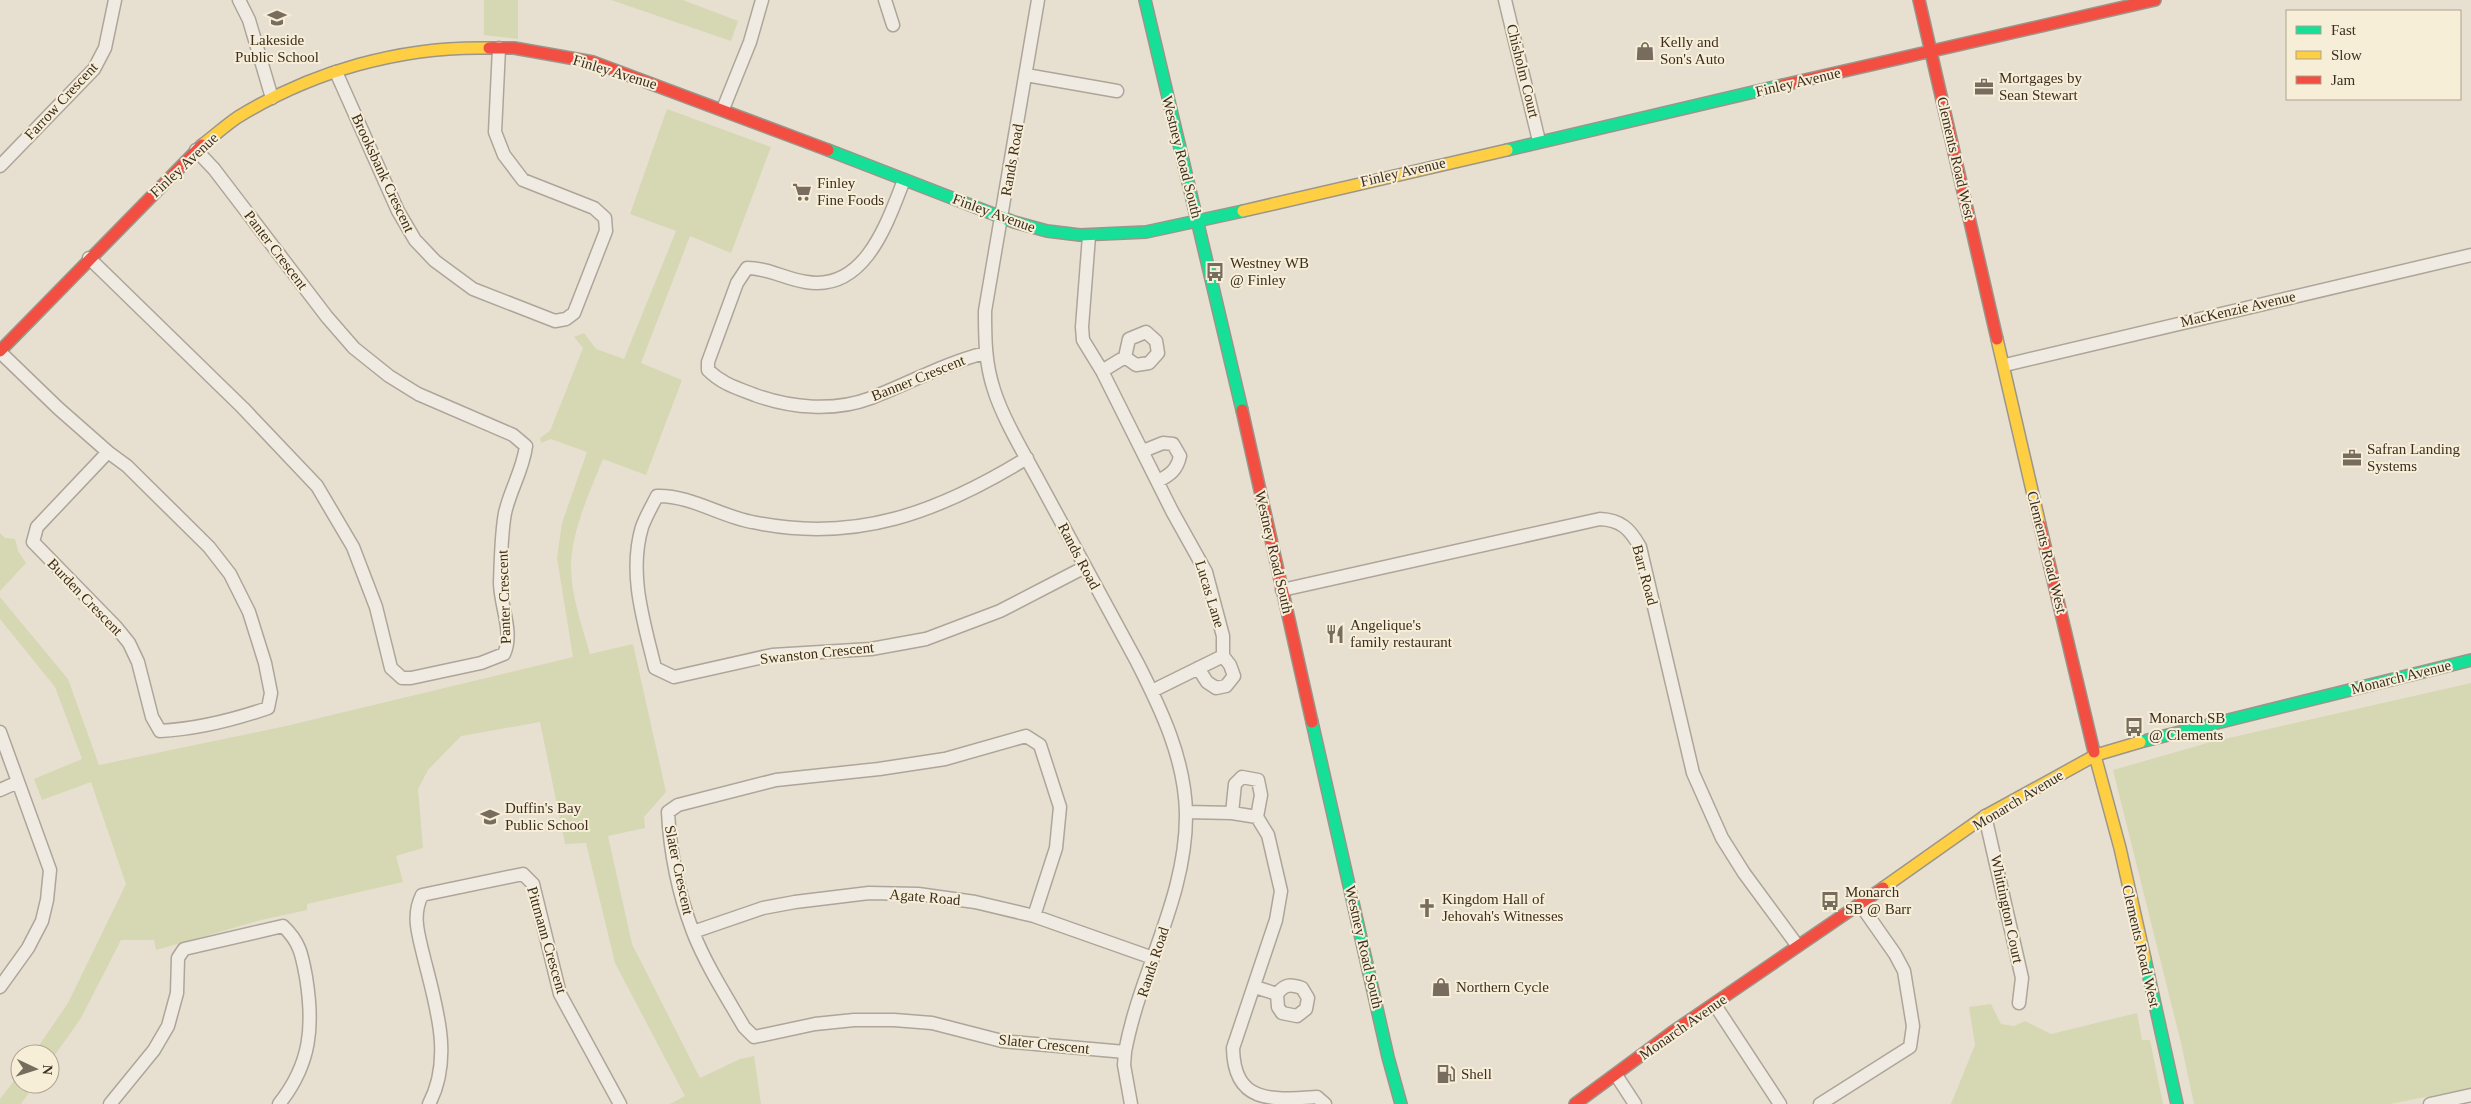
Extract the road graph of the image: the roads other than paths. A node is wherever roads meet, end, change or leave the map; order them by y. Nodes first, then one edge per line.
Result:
1 (115, 0) edge
2 (240, 0) edge
3 (762, 0) edge
4 (885, 0) edge
5 (1038, 0) edge
6 (1145, 0) edge
7 (1506, 0) edge
8 (1919, 0) edge
9 (2156, 0) edge
10 (893, 25) dead end
11 (499, 48) junction
12 (1932, 52) junction
13 (336, 72) junction
14 (1026, 75) junction
15 (1117, 91) dead end
16 (272, 98) junction
17 (723, 109) junction
18 (1539, 141) junction
19 (196, 150) junction
20 (0, 166) edge
21 (904, 180) junction
22 (1002, 216) junction
23 (1198, 221) junction
24 (1089, 236) junction
25 (2471, 255) edge
26 (89, 258) junction
27 (0, 351) edge
28 (985, 353) junction
29 (1125, 357) dead end
30 (2005, 365) junction
31 (1102, 371) junction
32 (1144, 450) junction
33 (108, 452) junction
34 (1027, 458) junction
35 (1158, 481) junction
36 (1085, 567) junction
37 (1282, 590) junction
38 (1223, 656) junction
39 (2471, 660) edge
40 (1198, 668) junction
41 (1152, 691) junction
42 (0, 732) edge
43 (2096, 755) junction
44 (18, 782) junction
45 (0, 790) edge
46 (1186, 812) junction
47 (1232, 813) junction
48 (1986, 816) junction
49 (1257, 818) junction
50 (1860, 904) junction
51 (1034, 916) junction
52 (693, 932) junction
53 (1797, 945) junction
54 (1153, 958) junction
55 (0, 987) edge
56 (1255, 987) junction
57 (1277, 994) dead end
58 (2019, 1003) dead end
59 (1715, 1005) junction
60 (1125, 1052) junction
61 (1616, 1074) junction
62 (2471, 1095) edge
63 (110, 1104) edge
64 (279, 1104) edge
65 (429, 1104) edge
66 (620, 1104) edge
67 (1131, 1104) edge
68 (1324, 1104) edge
69 (1401, 1104) edge
70 (1575, 1104) edge
71 (1635, 1104) edge
72 (1780, 1104) edge
73 (1820, 1104) edge
74 (2177, 1104) edge
75 (2430, 1104) edge

1 - 20 street, Farrow Crescent
2 - 16 street
3 - 17 street
4 - 10 street
5 - 14 street, Rands Road
6 - 23 street, Westney Road South
7 - 18 street, Chisholm Court
8 - 12 street, Clements Road West
9 - 12 street, Finley Avenue
11 - 13 street, Finley Avenue
11 - 13 street, Brooksbank Crescent
11 - 17 street, Finley Avenue
12 - 18 street, Finley Avenue
12 - 30 street, Clements Road West
13 - 16 street, Finley Avenue
14 - 15 street
14 - 22 street, Rands Road
16 - 19 street, Finley Avenue
17 - 21 street, Finley Avenue
18 - 23 street, Finley Avenue
19 - 26 street, Finley Avenue
19 - 26 street, Panter Crescent
21 - 22 street, Finley Avenue
21 - 28 street, Banner Crescent
22 - 24 street, Finley Avenue
22 - 28 street, Rands Road
23 - 24 street, Finley Avenue
23 - 37 street, Westney Road South
24 - 31 street, Lucas Lane
25 - 30 street, MacKenzie Avenue
26 - 27 street, Finley Avenue
27 - 33 street, Burden Crescent
28 - 34 street, Rands Road
29 - 31 street
30 - 43 street, Clements Road West
31 - 32 street, Lucas Lane
32 - 35 street, Lucas Lane
32 - 35 street
33 - 33 street, Burden Crescent
34 - 36 street, Rands Road
34 - 36 street, Swanston Crescent
35 - 38 street, Lucas Lane
36 - 41 street, Rands Road
37 - 53 street, Barr Road
37 - 69 street, Westney Road South
38 - 40 street
38 - 40 street, Lucas Lane
39 - 43 street, Monarch Avenue
40 - 41 street
41 - 46 street, Rands Road
42 - 44 street
43 - 48 street, Monarch Avenue
43 - 74 street, Clements Road West
44 - 45 street
44 - 55 street
46 - 47 street
46 - 54 street, Rands Road
47 - 49 street
47 - 49 street
48 - 50 street, Monarch Avenue
48 - 58 street, Whittington Court
49 - 56 street
50 - 53 street, Monarch Avenue
50 - 73 street
51 - 52 street, Agate Road
51 - 52 street, Slater Crescent
51 - 54 street, Agate Road
52 - 60 street, Slater Crescent
53 - 59 street, Monarch Avenue
54 - 60 street, Rands Road
56 - 57 street
56 - 68 street
59 - 61 street, Monarch Avenue
59 - 72 street
60 - 67 street, Rands Road
61 - 70 street, Monarch Avenue
61 - 71 street
62 - 75 street
63 - 64 street
65 - 66 street, Pittmann Crescent

